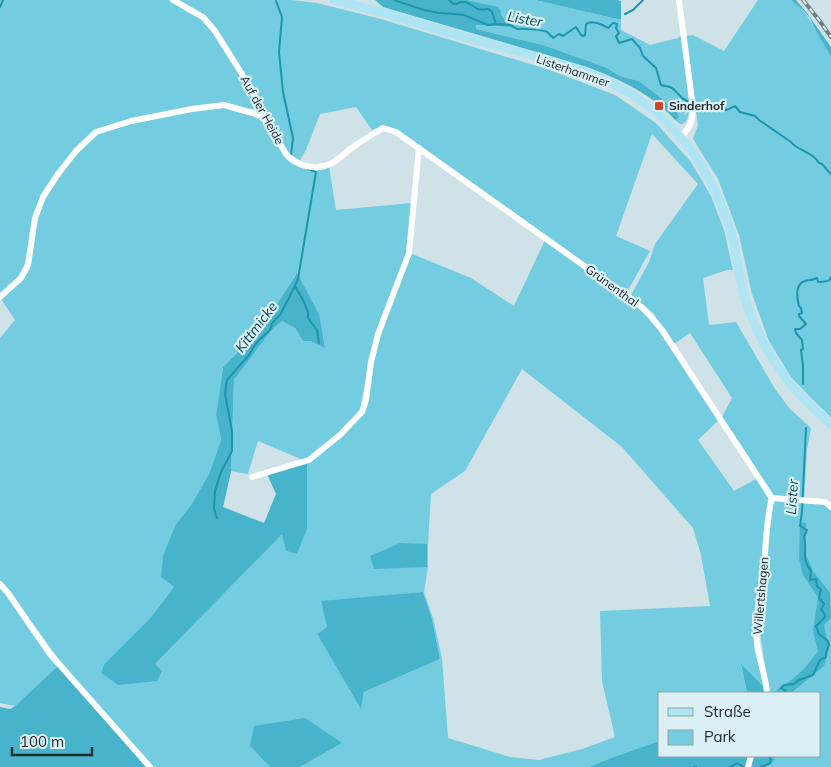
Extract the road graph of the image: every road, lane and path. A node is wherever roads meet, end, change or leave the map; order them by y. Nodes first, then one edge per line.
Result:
1 (173, 0) edge
2 (334, 0) edge
3 (679, 0) edge
4 (263, 116) junction
5 (681, 137) junction
6 (419, 148) junction
7 (0, 297) edge
8 (831, 424) edge
9 (252, 477) dead end
10 (772, 498) junction
11 (831, 507) edge
12 (0, 584) edge
13 (767, 692) edge
14 (150, 767) edge

1 - 4 street, Auf der Heide
2 - 5 main road, Listerhammer
3 - 5 street
4 - 6 street, Auf der Heide
4 - 7 street
5 - 8 main road, Listerhammer
6 - 9 street
6 - 10 street, Grünenthal
10 - 11 street
10 - 13 street, Willertshagen
12 - 14 street

